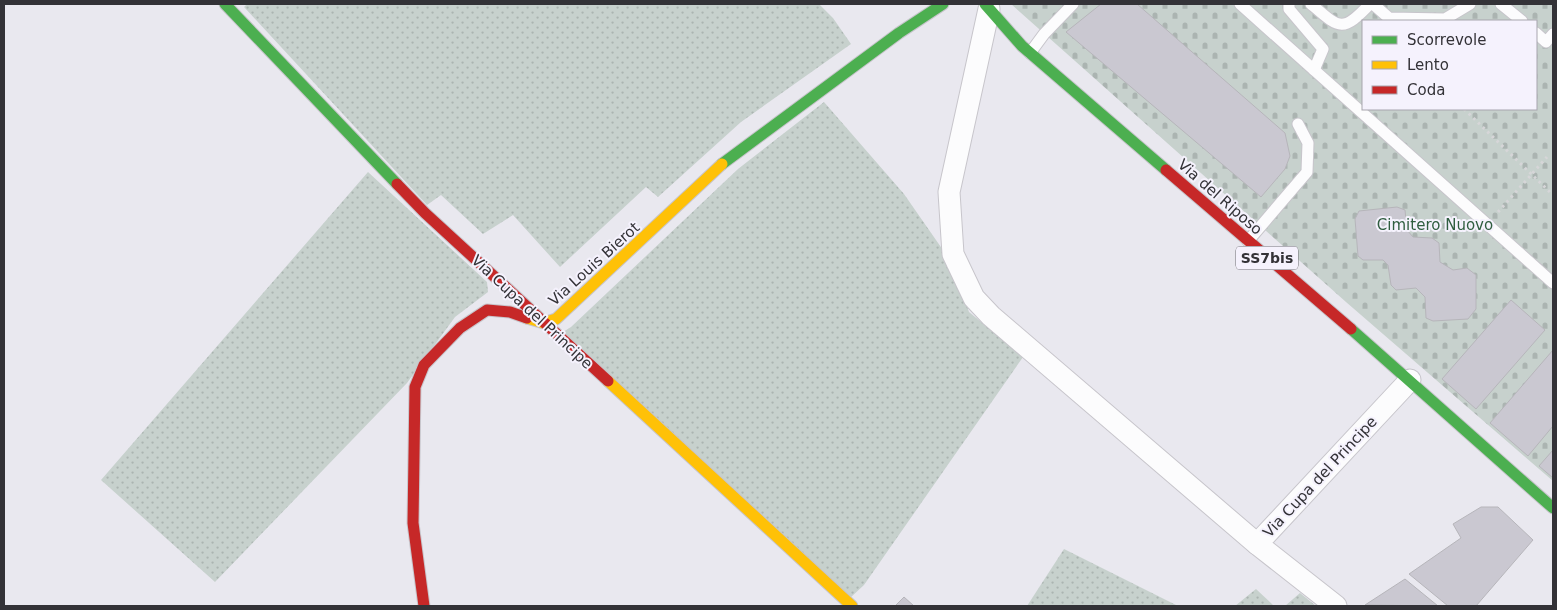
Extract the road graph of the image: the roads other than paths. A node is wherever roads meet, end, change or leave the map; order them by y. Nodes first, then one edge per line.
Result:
1 (225, 4) edge
2 (943, 4) edge
3 (1073, 4) edge
4 (1240, 4) edge
5 (1288, 4) edge
6 (1311, 4) edge
7 (1372, 4) edge
8 (1470, 4) edge
9 (1501, 4) edge
10 (987, 6) edge
11 (1521, 20) edge
12 (1537, 34) edge
13 (1551, 41) edge
14 (1030, 53) junction
15 (1314, 70) junction
16 (1298, 124) dead end
17 (1248, 241) junction
18 (1553, 283) edge
19 (544, 323) junction
20 (1410, 380) junction
21 (1553, 508) edge
22 (1257, 544) junction
23 (424, 606) edge
24 (852, 606) edge
25 (1336, 606) edge

1 - 19 street, Via Cupa del Principe
2 - 19 street, Via Louis Bierot
3 - 14 lane
4 - 15 lane
5 - 15 lane
6 - 7 lane
7 - 8 lane
9 - 11 lane
10 - 14 street, Via del Riposo / SS7bis
10 - 22 street
12 - 13 lane
14 - 17 street, Via del Riposo / SS7bis
15 - 18 lane
16 - 17 lane
17 - 20 street, Via del Riposo / SS7bis
19 - 23 street, Via Louis Bierot
19 - 24 street, Via Cupa del Principe
20 - 21 street, Via del Riposo / SS7bis
20 - 22 street, Via Cupa del Principe
22 - 25 street, Via Cupa del Principe

